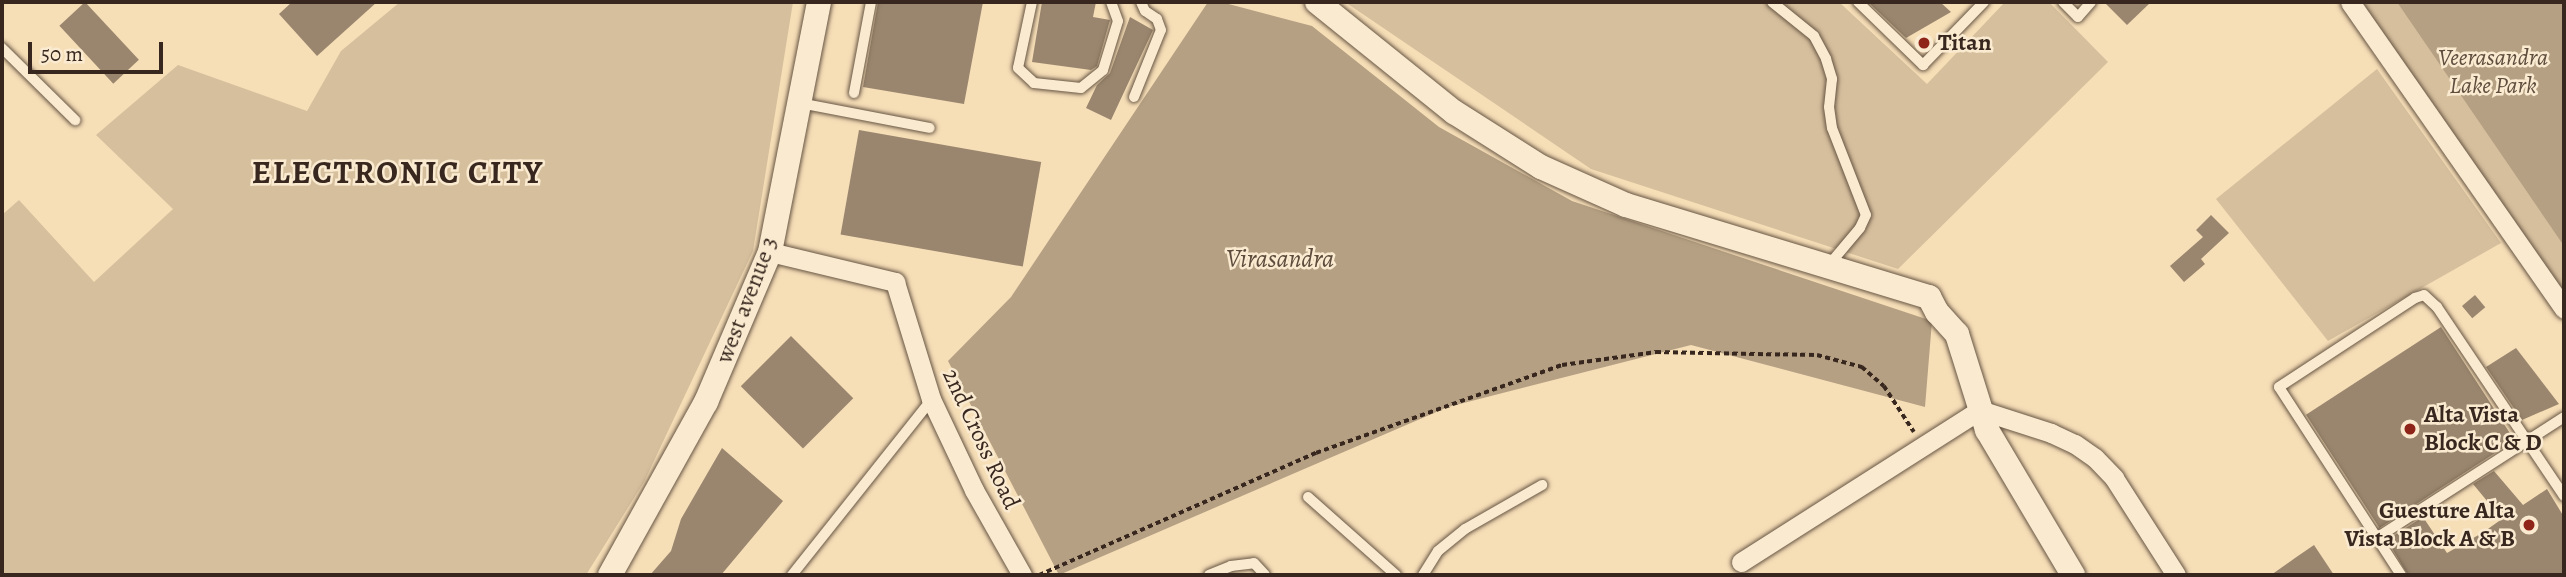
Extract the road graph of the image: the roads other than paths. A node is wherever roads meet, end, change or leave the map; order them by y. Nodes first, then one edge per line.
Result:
1 (819, 2) edge
2 (871, 2) edge
3 (1032, 2) edge
4 (1111, 2) edge
5 (1141, 2) edge
6 (1317, 2) edge
7 (1772, 2) edge
8 (1858, 2) edge
9 (1984, 2) edge
10 (2063, 2) edge
11 (2091, 2) edge
12 (2350, 2) edge
13 (2, 48) edge
14 (854, 93) dead end
15 (1134, 97) dead end
16 (799, 103) junction
17 (75, 120) dead end
18 (930, 128) dead end
19 (770, 252) junction
20 (1827, 266) junction
21 (2564, 309) edge
22 (931, 399) junction
23 (1980, 410) junction
24 (2564, 417) edge
25 (2527, 442) junction
26 (1542, 485) dead end
27 (2564, 496) edge
28 (1308, 497) dead end
29 (2378, 537) junction
30 (1741, 562) dead end
31 (610, 575) edge
32 (792, 575) edge
33 (1022, 575) edge
34 (1209, 575) edge
35 (1265, 575) edge
36 (1396, 575) edge
37 (1423, 575) edge
38 (2073, 575) edge
39 (2176, 575) edge
40 (2401, 575) edge

1 - 16 street, west avenue 3
2 - 14 lane
3 - 4 lane
5 - 15 lane
6 - 20 street
7 - 20 lane
8 - 9 lane
10 - 11 lane
12 - 21 street
13 - 17 lane
16 - 18 lane
16 - 19 street, west avenue 3
19 - 22 street, 2nd Cross Road
19 - 31 street, west avenue 3
20 - 23 street
22 - 32 lane
22 - 33 street, 2nd Cross Road
23 - 30 street
23 - 38 street
23 - 39 street
24 - 25 lane
25 - 27 lane
25 - 29 lane
25 - 29 lane
26 - 37 lane
28 - 36 lane
29 - 40 lane
34 - 35 lane

